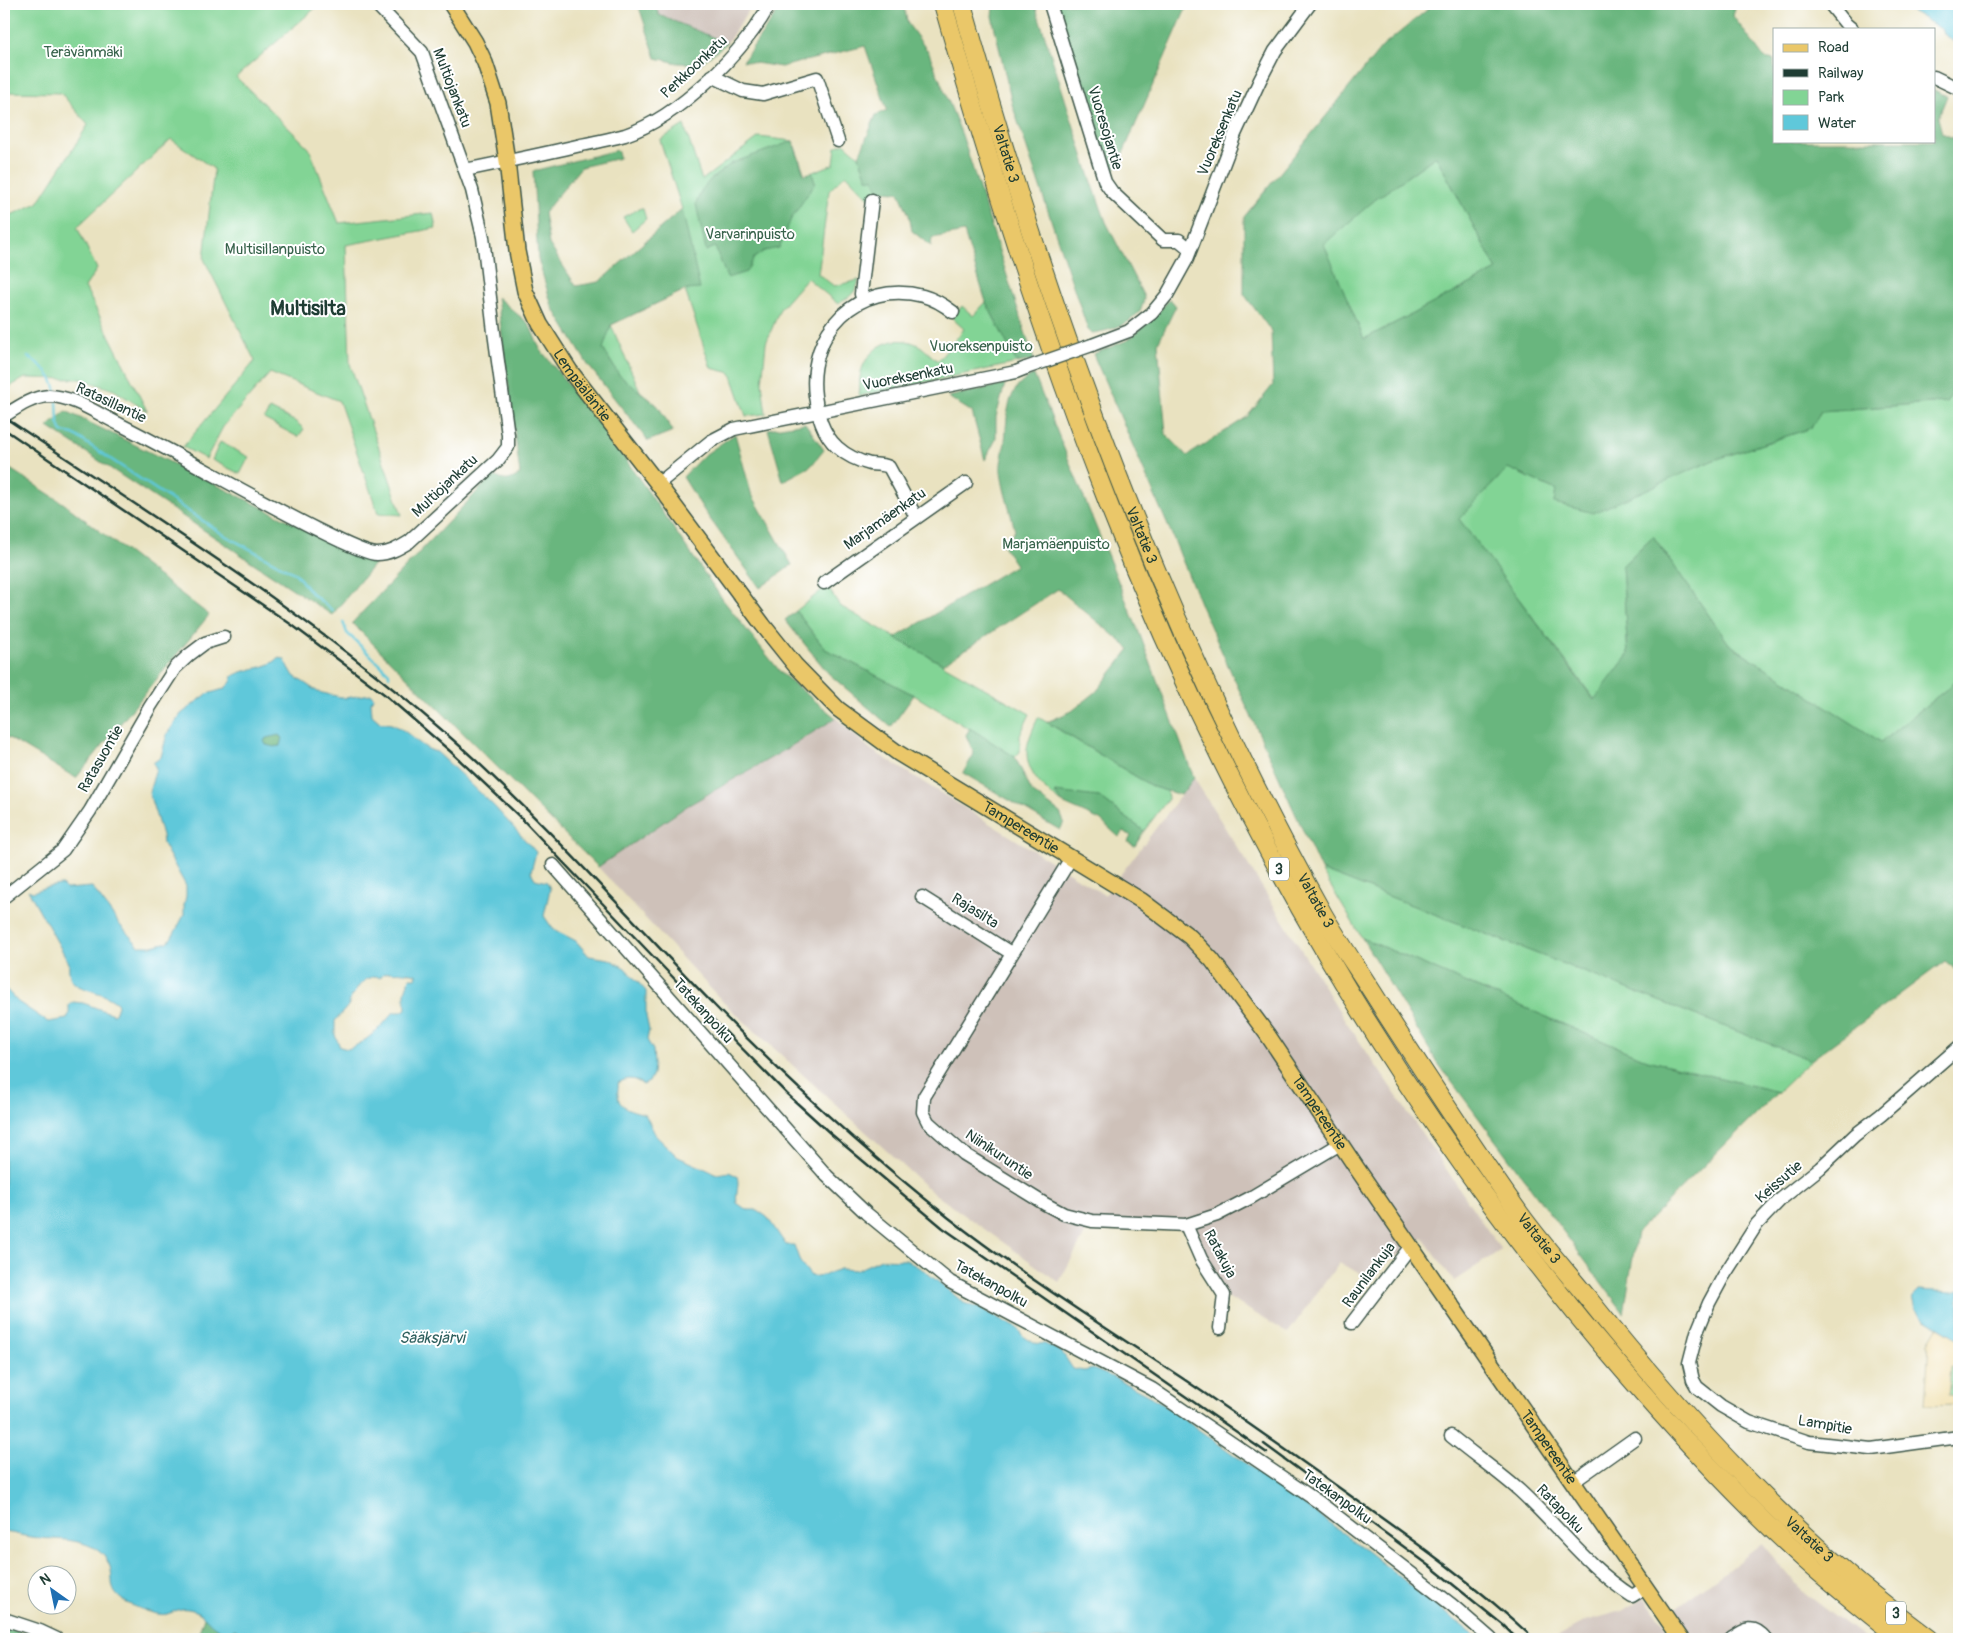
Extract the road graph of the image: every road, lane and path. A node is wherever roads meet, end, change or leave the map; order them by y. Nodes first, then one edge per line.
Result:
1 (376, 4) edge
2 (451, 4) edge
3 (770, 4) edge
4 (943, 4) edge
5 (962, 4) edge
6 (1050, 4) edge
7 (1310, 4) edge
8 (1830, 4) edge
9 (1851, 28) edge
10 (712, 76) junction
11 (1936, 78) edge
12 (1959, 89) edge
13 (838, 141) dead end
14 (507, 162) junction
15 (465, 170) junction
16 (872, 200) dead end
17 (1190, 249) junction
18 (863, 300) junction
19 (953, 312) dead end
20 (817, 412) junction
21 (4, 416) edge
22 (150, 440) joint
23 (966, 483) dead end
24 (658, 484) junction
25 (916, 517) junction
26 (824, 582) dead end
27 (224, 637) dead end
28 (838, 708) joint
29 (1071, 858) junction
30 (553, 865) dead end
31 (4, 897) edge
32 (922, 897) dead end
33 (1011, 953) junction
34 (1959, 1047) edge
35 (1340, 1144) junction
36 (1186, 1225) junction
37 (1411, 1246) junction
38 (1352, 1323) dead end
39 (1220, 1328) dead end
40 (1697, 1387) joint
41 (1451, 1436) dead end
42 (1959, 1437) edge
43 (1635, 1438) dead end
44 (1573, 1482) junction
45 (1645, 1588) junction
46 (4, 1619) edge
47 (57, 1639) edge
48 (1491, 1639) edge
49 (1681, 1639) edge
50 (1731, 1639) edge
51 (1766, 1639) edge
52 (1901, 1639) edge
53 (1930, 1639) edge

1 - 15 street, Multiojankatu
2 - 14 main road, Lempääläntie
3 - 10 street, Perkkoonkatu
4 - 52 highway, Valtatie 3 / 3
5 - 53 highway, Valtatie 3 / 3
6 - 17 street, Vuoresojantie
7 - 17 street, Vuoreksenkatu
8 - 9 street
10 - 13 street
10 - 14 street, Perkkoonkatu
11 - 12 street
14 - 15 street
14 - 24 main road, Lempääläntie
15 - 22 street, Multiojankatu
16 - 18 street
17 - 20 street, Vuoreksenkatu, bridge
18 - 19 street
18 - 20 street
20 - 24 street, Vuoreksenkatu
20 - 25 street
21 - 22 street, Ratasillantie
23 - 25 street, Marjamäenkatu
24 - 28 main road, Lempääläntie
25 - 26 street, Marjamäenkatu
27 - 31 street, Ratasuontie
28 - 29 main road, Tampereentie
29 - 33 street, Niinikuruntie
29 - 35 main road, Tampereentie
30 - 48 street, Tatekanpolku
32 - 33 street, Rajasilta
33 - 36 street, Niinikuruntie
34 - 40 street, Keissutie
35 - 36 street, Niinikuruntie
35 - 37 main road, Tampereentie
36 - 39 street, Ratakuja
37 - 38 street, Raunilankuja
37 - 44 main road, Tampereentie
40 - 42 street, Lampitie
41 - 45 street, Ratapolku
43 - 44 street
44 - 45 main road, Tampereentie
45 - 49 main road, Tampereentie
46 - 47 street
50 - 51 street

